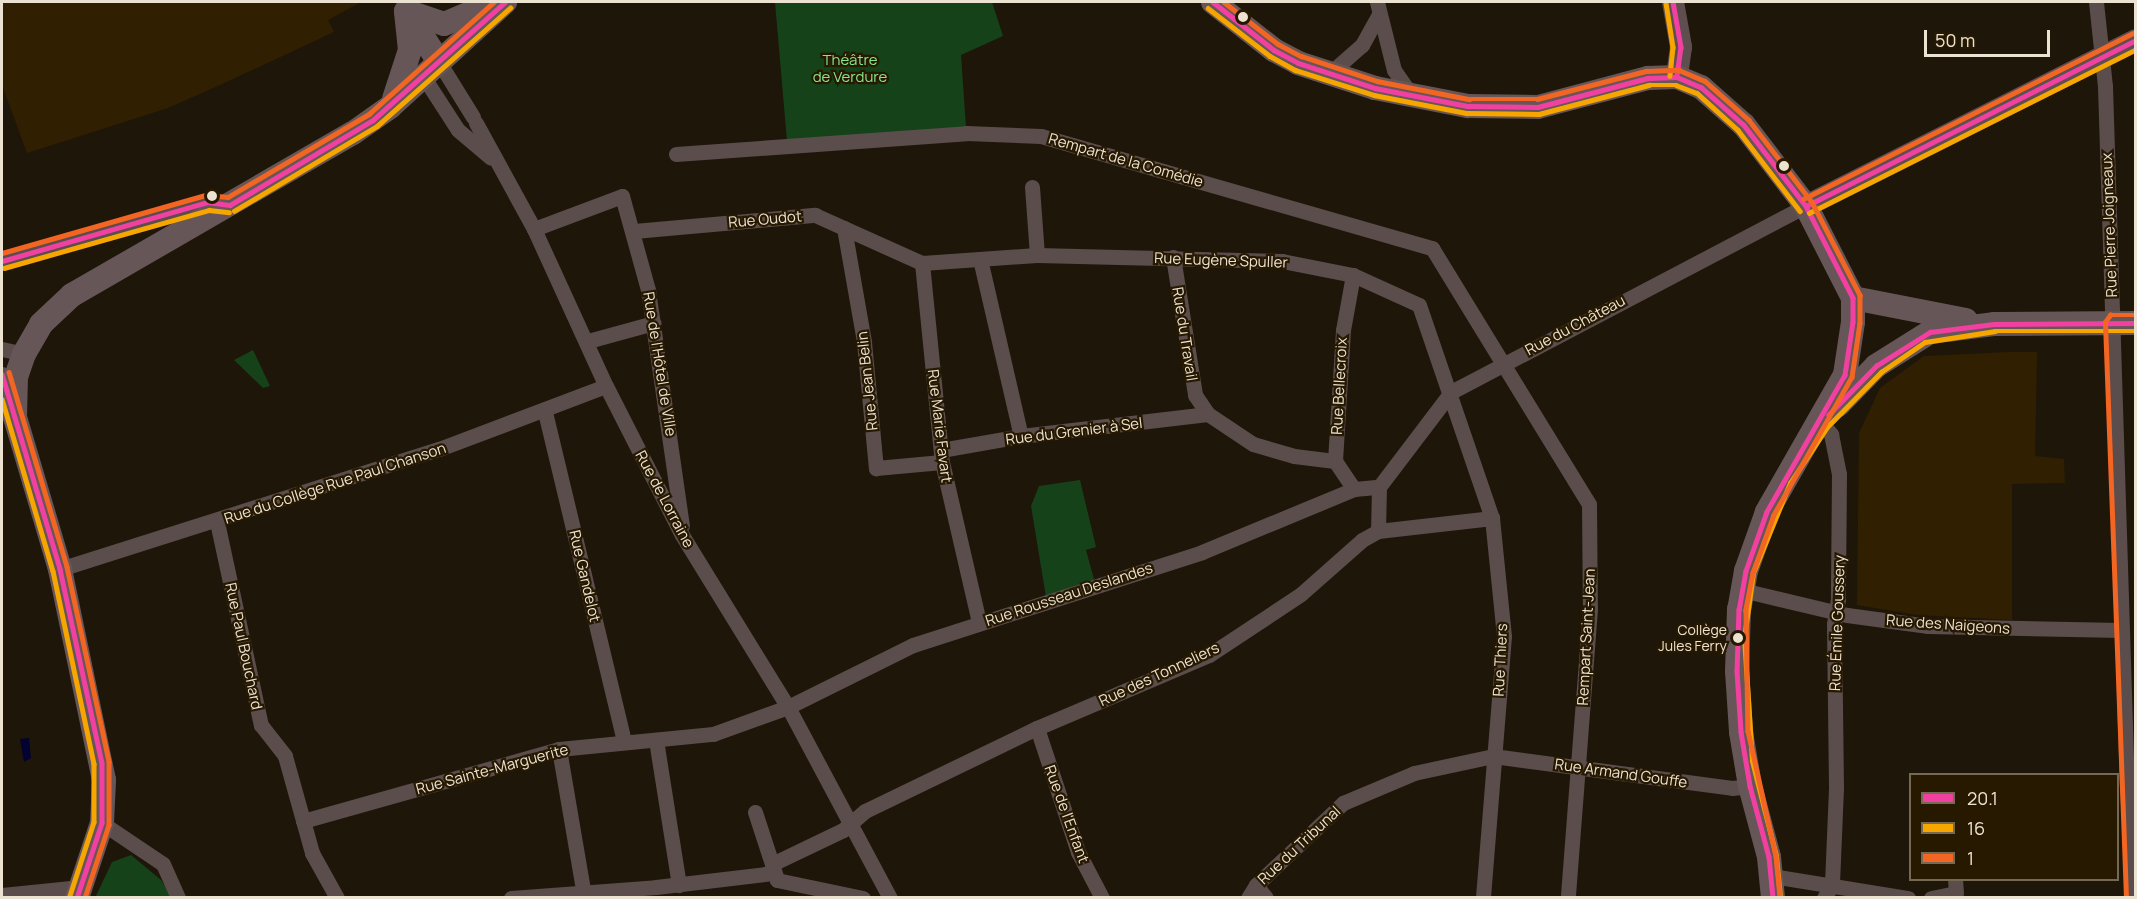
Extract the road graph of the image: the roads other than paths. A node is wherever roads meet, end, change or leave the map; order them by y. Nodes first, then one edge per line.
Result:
1 (497, 2) edge
2 (505, 2) edge
3 (1213, 2) edge
4 (1673, 2) edge
5 (2096, 2) edge
6 (403, 6) edge
7 (1378, 8) edge
8 (2136, 40) edge
9 (410, 50) junction
10 (2102, 57) junction
11 (431, 69) junction
12 (1329, 75) junction
13 (1677, 77) junction
14 (1412, 96) junction
15 (390, 107) junction
16 (676, 154) dead end
17 (499, 165) junction
18 (1032, 187) dead end
19 (230, 205) junction
20 (1806, 206) junction
21 (844, 228) junction
22 (534, 229) junction
23 (634, 231) junction
24 (1037, 255) junction
25 (1173, 258) junction
26 (981, 260) junction
27 (2, 261) edge
28 (922, 263) junction
29 (1353, 275) junction
30 (1853, 298) junction
31 (2124, 322) edge
32 (654, 323) junction
33 (1994, 324) junction
34 (588, 341) junction
35 (13, 352) edge
36 (1500, 365) junction
37 (2, 374) edge
38 (606, 386) junction
39 (1451, 392) junction
40 (545, 412) junction
41 (1208, 414) junction
42 (15, 417) junction
43 (1821, 422) junction
44 (1021, 436) junction
45 (941, 456) junction
46 (1335, 461) junction
47 (1378, 487) junction
48 (1354, 489) junction
49 (1492, 518) junction
50 (217, 522) junction
51 (1378, 531) junction
52 (682, 535) junction
53 (60, 569) junction
54 (1742, 590) junction
55 (1835, 611) junction
56 (980, 622) junction
57 (2121, 630) junction
58 (2129, 648) edge
59 (788, 706) junction
60 (1036, 728) junction
61 (656, 740) junction
62 (624, 741) junction
63 (559, 749) junction
64 (1493, 756) junction
65 (1579, 767) junction
66 (1750, 786) junction
67 (2122, 790) edge
68 (755, 812) dead end
69 (303, 820) junction
70 (852, 823) junction
71 (102, 824) junction
72 (773, 869) junction
73 (1954, 881) edge
74 (679, 885) junction
75 (1772, 887) edge
76 (583, 890) junction
77 (1252, 891) edge
78 (1828, 891) edge
79 (79, 892) edge
80 (655, 892) edge
81 (2, 895) edge
82 (178, 897) edge
83 (337, 897) edge
84 (512, 897) edge
85 (863, 897) edge
86 (890, 897) edge
87 (1102, 897) edge
88 (1266, 897) edge
89 (1483, 897) edge
90 (1568, 897) edge
91 (1908, 897) edge
92 (1931, 897) edge
93 (2134, 897) edge

1 - 6 main road
2 - 11 main road
3 - 12 main road
4 - 13 street
5 - 10 street, Rue Pierre Joigneaux
6 - 9 main road
6 - 11 main road
7 - 12 street
7 - 14 street
8 - 10 street
9 - 11 main road
9 - 15 main road
10 - 20 street
10 - 31 street, Rue Pierre Joigneaux
11 - 15 main road
11 - 17 street, Rue de Lorraine
11 - 17 street, Rue de Lorraine
12 - 14 main road
13 - 14 main road
13 - 20 main road
15 - 19 main road
16 - 36 street, Rempart de la Comédie
17 - 22 street, Rue de Lorraine
18 - 24 street
19 - 27 street
19 - 35 main road
20 - 30 main road
20 - 36 street, Rue du Château
21 - 23 street, Rue Oudot
21 - 28 street, Rue Oudot
21 - 45 street, Rue Jean Belin
22 - 23 street, Rue de l'Hôtel de Ville
22 - 34 street, Rue de Lorraine
23 - 32 street, Rue de l'Hôtel de Ville
24 - 25 street, Rue Eugène Spuller
24 - 26 street, Rue Eugène Spuller
25 - 29 street, Rue Eugène Spuller
25 - 41 street, Rue du Travail
26 - 28 street, Rue Eugène Spuller
26 - 44 street
28 - 45 street, Rue Marie Favart
29 - 39 street, Rue Eugène Spuller
29 - 46 street, Rue Bellecroix
30 - 33 main road
30 - 43 main road
31 - 33 main road
31 - 57 street, Rue Pierre Joigneaux
32 - 34 street
32 - 52 street, Rue de l'Hôtel de Ville
33 - 43 main road
34 - 38 street, Rue de Lorraine
35 - 42 main road
36 - 39 street, Rue du Château
36 - 65 street, Rempart Saint-Jean
37 - 42 street
38 - 40 street, Rue du Collège Rue Paul Chanson
38 - 52 street, Rue de Lorraine
39 - 47 street, Rue du Château
39 - 49 street, Rue Thiers
40 - 50 street, Rue du Collège Rue Paul Chanson
40 - 62 street, Rue Gandelot
41 - 44 street, Rue du Grenier à Sel
41 - 46 street, Rue du Travail
42 - 53 main road
43 - 54 main road
43 - 55 street, Rue Émile Goussery
44 - 45 street, Rue du Grenier à Sel
45 - 56 street, Rue Marie Favart
46 - 48 street
47 - 48 street, Rue Rousseau Deslandes
47 - 51 street
48 - 56 street, Rue Rousseau Deslandes
49 - 51 street, Rue des Tonneliers
49 - 64 street, Rue Thiers
50 - 53 street, Rue du Collège Rue Paul Chanson
50 - 69 street, Rue Paul Bouchard
51 - 60 street, Rue des Tonneliers
52 - 59 street, Rue de Lorraine
53 - 71 main road
54 - 55 street, Rue des Naigeons
54 - 66 main road
55 - 57 street, Rue des Naigeons
55 - 78 street, Rue Émile Goussery
56 - 59 street, Rue Rousseau Deslandes
57 - 58 street, Rue Pierre Joigneaux
58 - 67 street, Rue Pierre Joigneaux
59 - 61 street, Rue Sainte-Marguerite
59 - 70 street, Rue de Lorraine
60 - 70 street, Rue des Tonneliers
60 - 87 street, Rue de l'Enfant
61 - 62 street, Rue Sainte-Marguerite
61 - 74 street
62 - 63 street, Rue Sainte-Marguerite
63 - 69 street, Rue Sainte-Marguerite
63 - 76 street
64 - 65 street, Rue Armand Gouffe
64 - 77 street, Rue du Tribunal
64 - 89 street, Rue Thiers
65 - 66 street, Rue Armand Gouffe
65 - 90 street, Rempart Saint-Jean
66 - 75 main road
67 - 93 street, Rue Pierre Joigneaux
68 - 72 street
69 - 83 street, Rue Paul Bouchard
70 - 72 street, Rue des Tonneliers
70 - 86 street, Rue de Lorraine
71 - 79 main road
71 - 82 street
72 - 74 street
72 - 85 street
73 - 92 street
74 - 80 street
75 - 78 street
76 - 80 street
76 - 84 street
77 - 88 street
78 - 91 street
79 - 81 street

